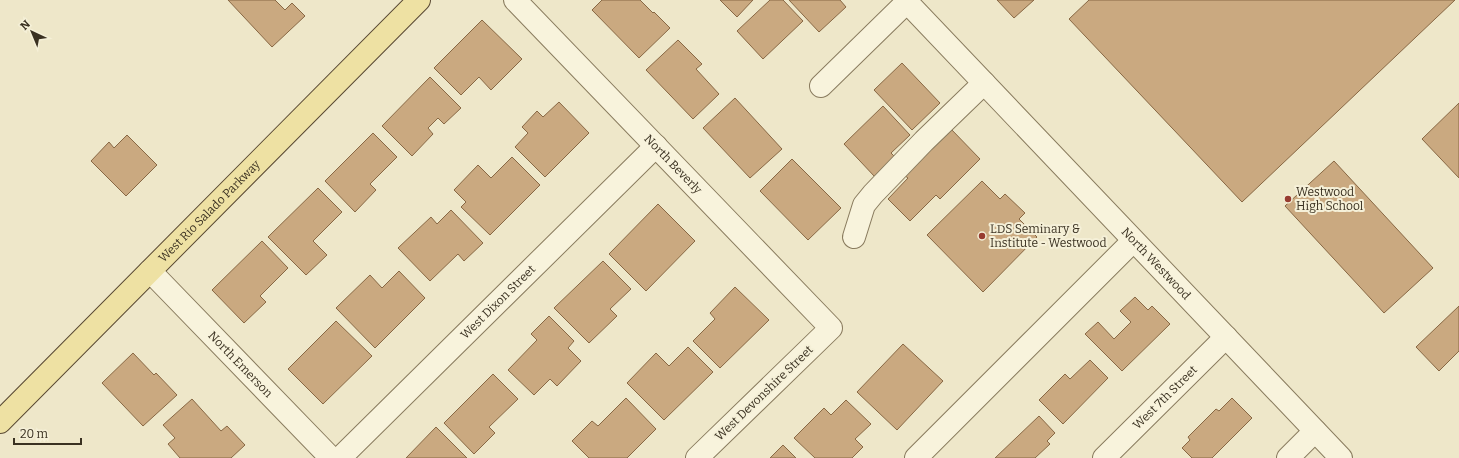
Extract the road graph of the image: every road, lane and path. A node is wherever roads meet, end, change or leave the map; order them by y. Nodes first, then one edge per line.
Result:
1 (419, 0) edge
2 (515, 0) edge
3 (906, 1) edge
4 (984, 83) junction
5 (821, 86) dead end
6 (656, 146) junction
7 (854, 237) dead end
8 (1133, 241) junction
9 (150, 271) junction
10 (831, 328) joint
11 (1226, 337) junction
12 (0, 422) edge
13 (1315, 431) junction
14 (331, 458) edge
15 (340, 458) edge
16 (697, 458) edge
17 (916, 458) edge
18 (1104, 458) edge
19 (1288, 458) edge
20 (1341, 458) edge

1 - 9 main road, West Rio Salado Parkway
2 - 6 street, North Beverly
3 - 4 street, North Westwood
3 - 5 street
4 - 7 street
4 - 8 street, North Westwood
6 - 10 street, North Beverly
6 - 15 street, West Dixon Street
8 - 11 street, North Westwood
8 - 17 street
9 - 12 main road, West Rio Salado Parkway
9 - 14 street, North Emerson
10 - 16 street, West Devonshire Street
11 - 13 street, North Westwood
11 - 18 street, West 7th Street
13 - 19 street
13 - 20 street, North Westwood

